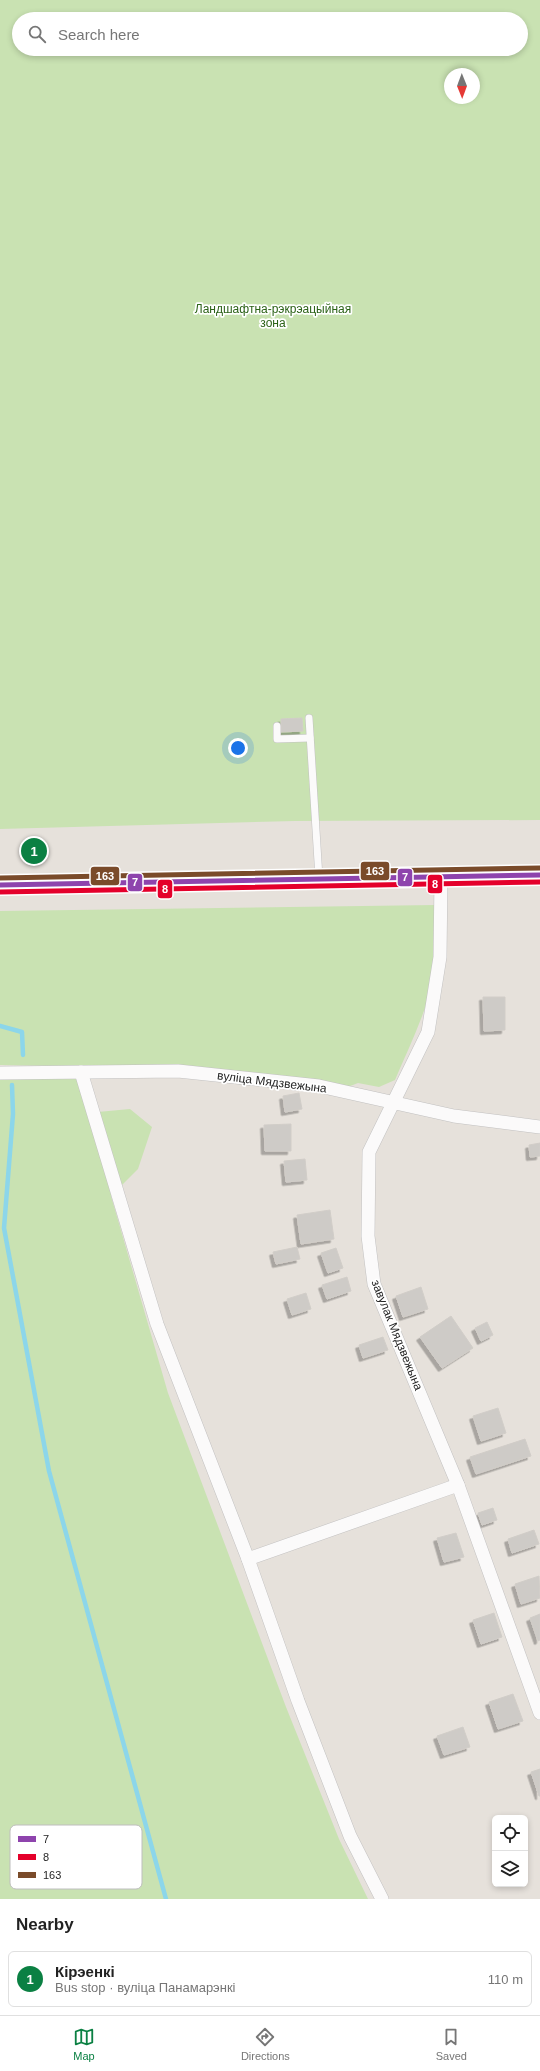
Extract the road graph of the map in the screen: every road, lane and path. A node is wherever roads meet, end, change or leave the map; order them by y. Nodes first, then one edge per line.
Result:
1 (309, 718) dead end
2 (277, 726) dead end
3 (310, 738) junction
4 (540, 875) edge
5 (319, 878) junction
6 (441, 878) junction
7 (0, 885) edge
8 (81, 1072) junction
9 (0, 1073) edge
10 (393, 1104) junction
11 (540, 1127) edge
12 (458, 1485) junction
13 (248, 1560) junction
14 (540, 1713) edge
15 (382, 1899) edge

1 - 3 lane
2 - 3 lane
3 - 5 lane
4 - 6 main road
5 - 6 main road
5 - 7 main road
6 - 10 street, завулак Мядзвежына
8 - 9 street, вуліца Мядзвежына
8 - 10 street, вуліца Мядзвежына
8 - 13 street
10 - 11 street, вуліца Мядзвежына
10 - 12 street, завулак Мядзвежына
12 - 13 street
12 - 14 street, завулак Мядзвежына
13 - 15 street

